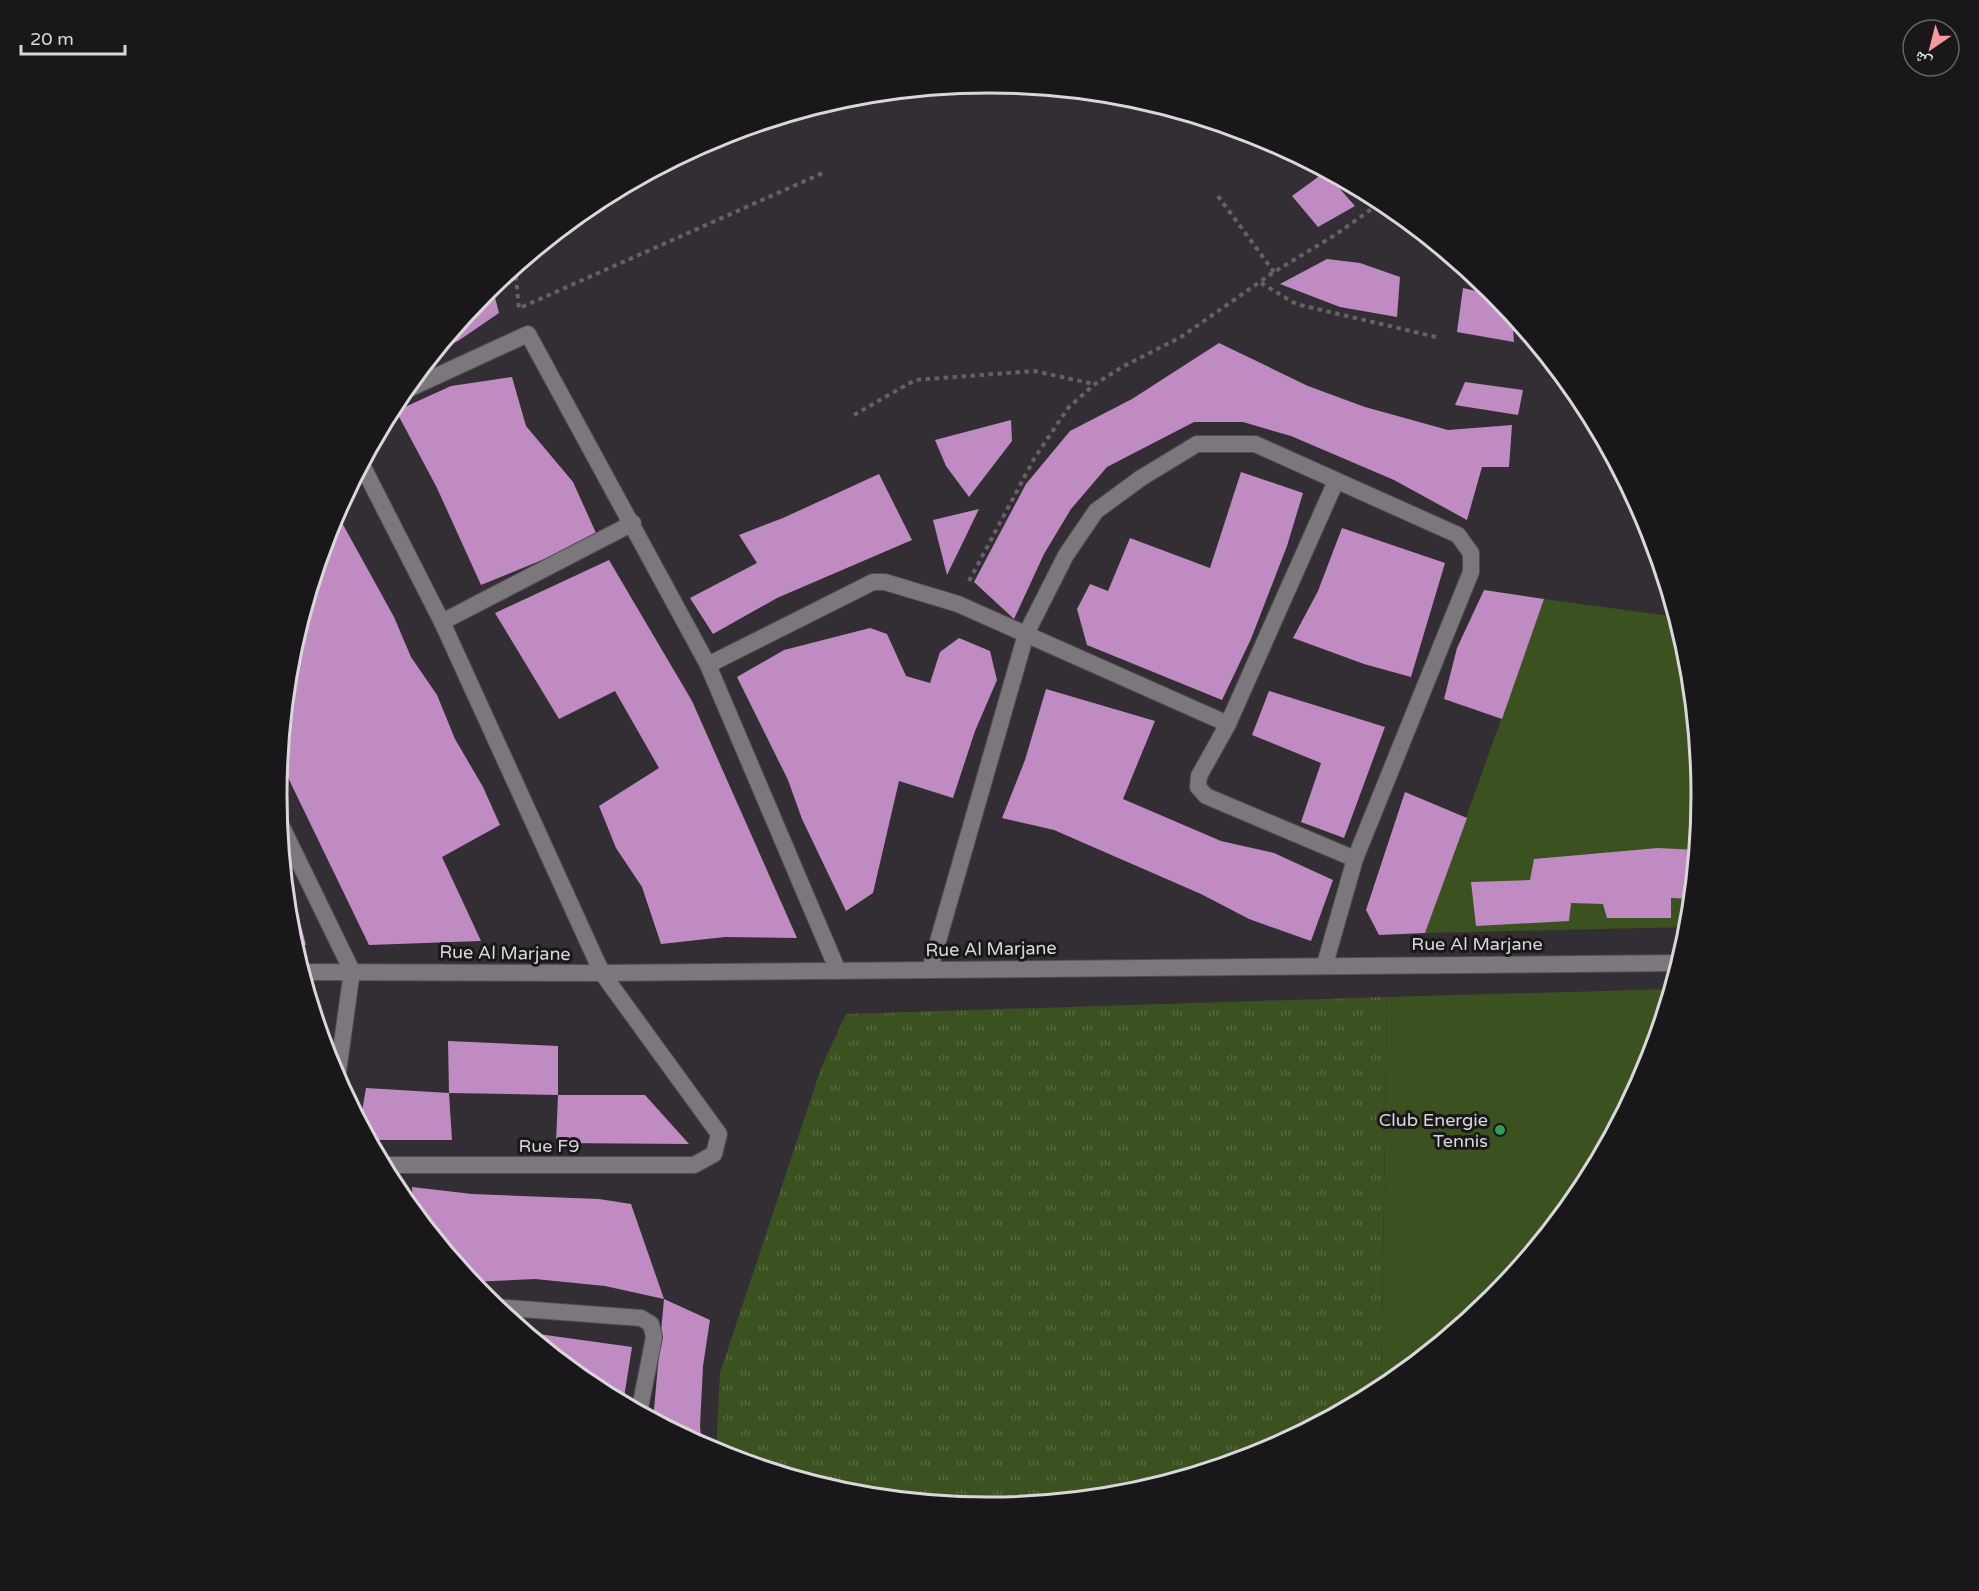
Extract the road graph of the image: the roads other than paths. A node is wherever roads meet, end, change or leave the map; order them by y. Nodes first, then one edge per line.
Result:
1 (421, 383) edge
2 (366, 472) edge
3 (1336, 481) junction
4 (633, 523) junction
5 (442, 622) junction
6 (1026, 634) junction
7 (708, 665) junction
8 (1228, 724) junction
9 (289, 842) edge
10 (1354, 859) junction
11 (1671, 963) edge
12 (1325, 964) junction
13 (930, 969) junction
14 (352, 971) junction
15 (837, 971) junction
16 (310, 972) edge
17 (602, 974) junction
18 (339, 1062) edge
19 (392, 1165) edge
20 (510, 1308) edge
21 (641, 1405) edge

1 - 4 street
2 - 5 street
3 - 6 street
3 - 8 street
3 - 10 street
4 - 5 street
4 - 7 street
5 - 17 street
6 - 7 street
6 - 8 street
6 - 13 street
7 - 15 street
8 - 10 street
9 - 14 street
10 - 12 street
11 - 12 street, Rue Al Marjane
12 - 13 street, Rue Al Marjane
13 - 15 street, Rue Al Marjane
14 - 16 street, Rue Al Marjane
14 - 17 street, Rue Al Marjane
14 - 18 street
15 - 17 street, Rue Al Marjane
17 - 19 street, Rue F9
20 - 21 street

